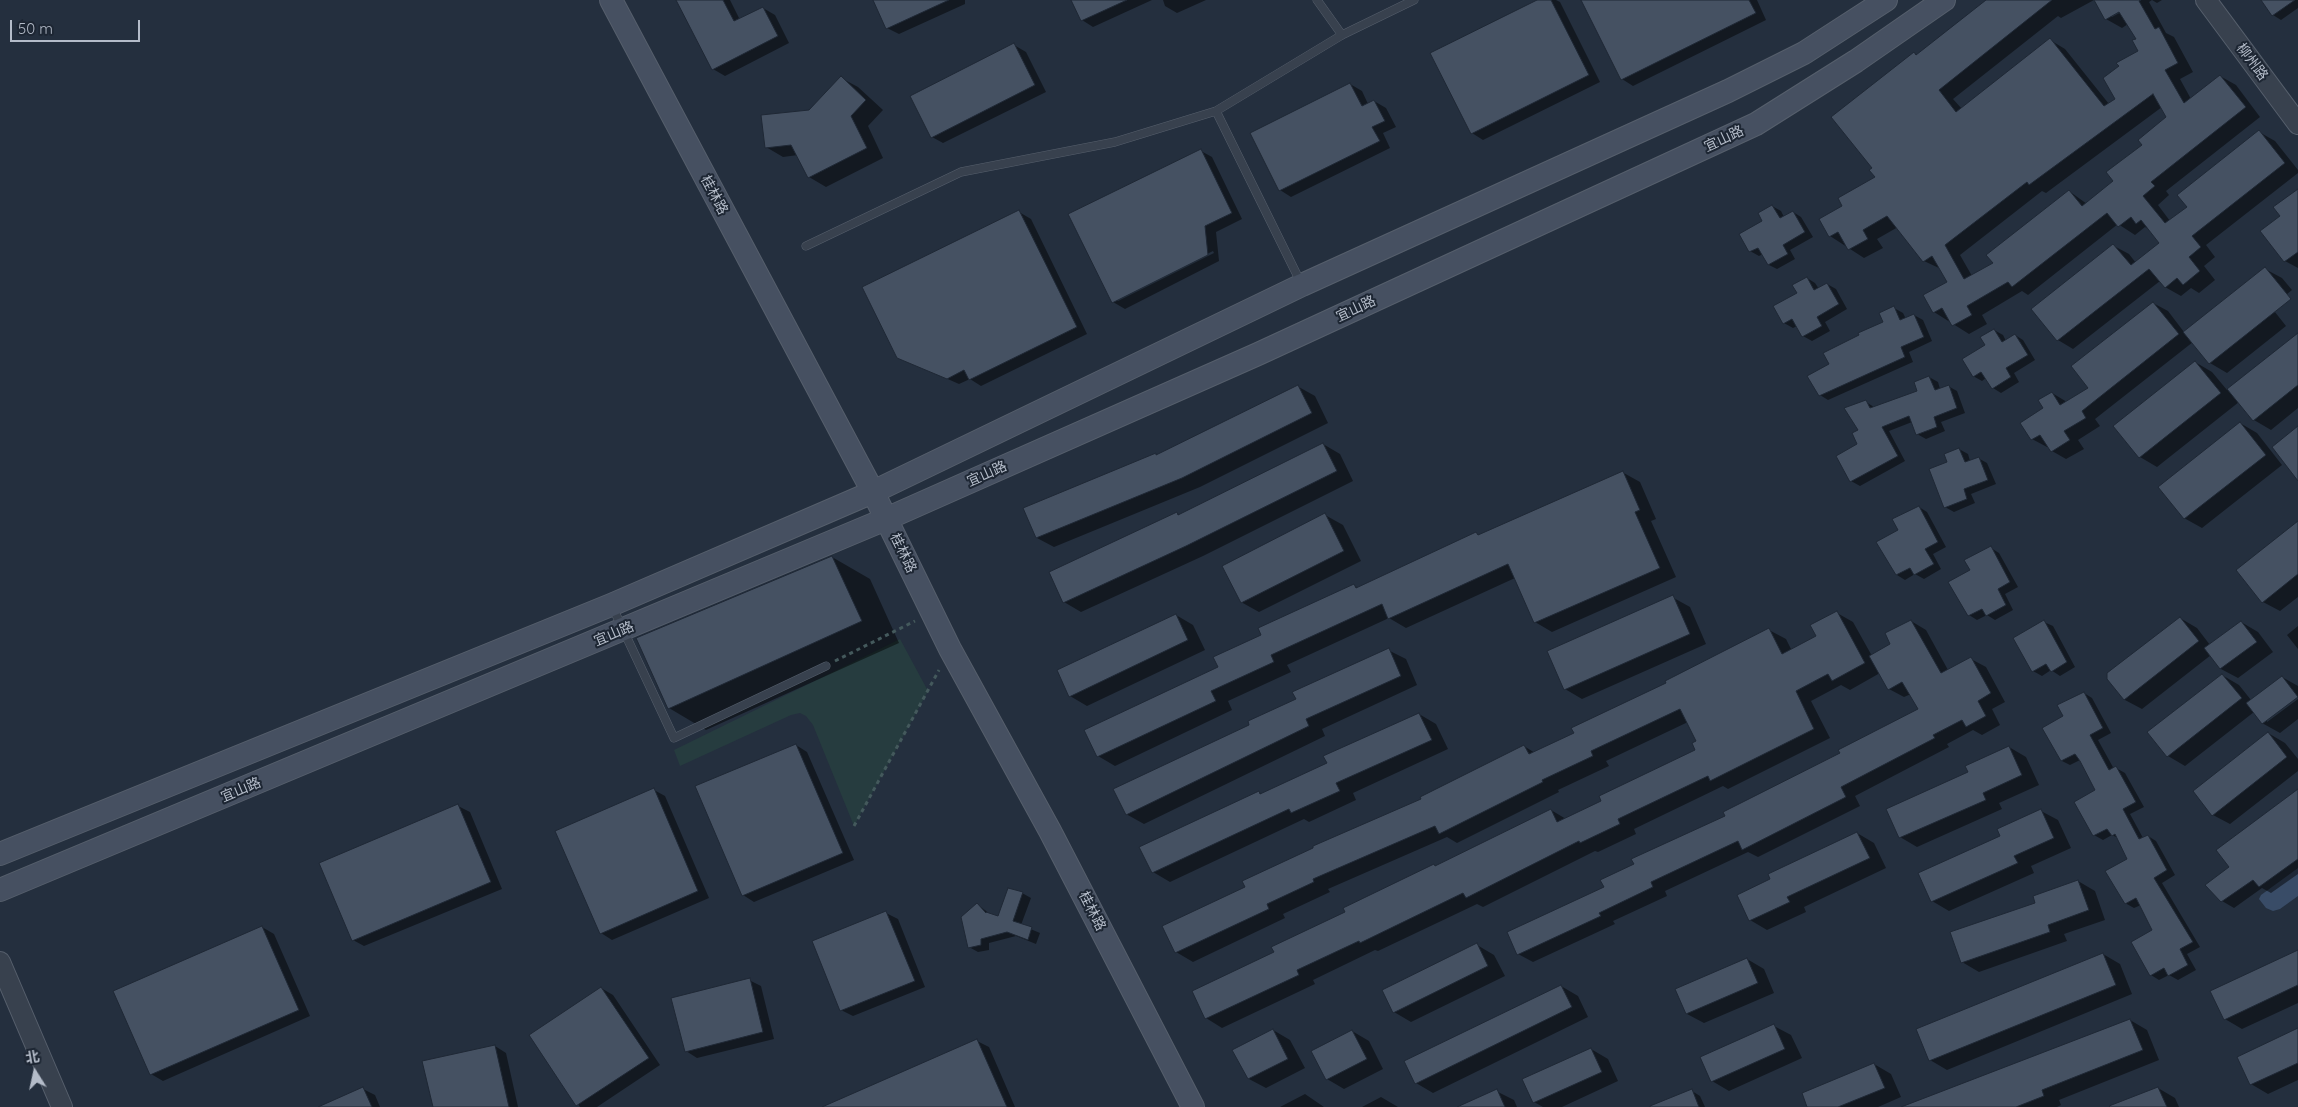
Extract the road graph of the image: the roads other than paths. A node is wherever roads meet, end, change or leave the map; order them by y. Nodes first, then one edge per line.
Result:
1 (611, 0) edge
2 (1317, 0) edge
3 (1414, 0) edge
4 (1886, 0) edge
5 (1944, 0) edge
6 (2206, 0) edge
7 (1342, 35) junction
8 (1216, 111) junction
9 (2298, 124) edge
10 (806, 246) dead end
11 (1302, 285) junction
12 (873, 492) junction
13 (886, 519) junction
14 (612, 605) junction
15 (624, 630) junction
16 (826, 666) road end
17 (0, 854) edge
18 (0, 890) edge
19 (0, 962) edge
20 (62, 1107) edge
21 (1193, 1107) edge

1 - 12 main road, 桂林路
2 - 7 lane
3 - 7 lane
4 - 11 main road, 宜山路
5 - 13 main road, 宜山路
6 - 9 street, 柳州路
7 - 8 lane
8 - 10 lane
8 - 11 lane
11 - 12 main road, 宜山路
12 - 13 main road, 桂林路
12 - 14 main road, 宜山路
13 - 15 main road, 宜山路
13 - 21 main road, 桂林路
14 - 15 lane
14 - 17 main road, 宜山路
15 - 16 lane
15 - 18 main road, 宜山路
19 - 20 street

